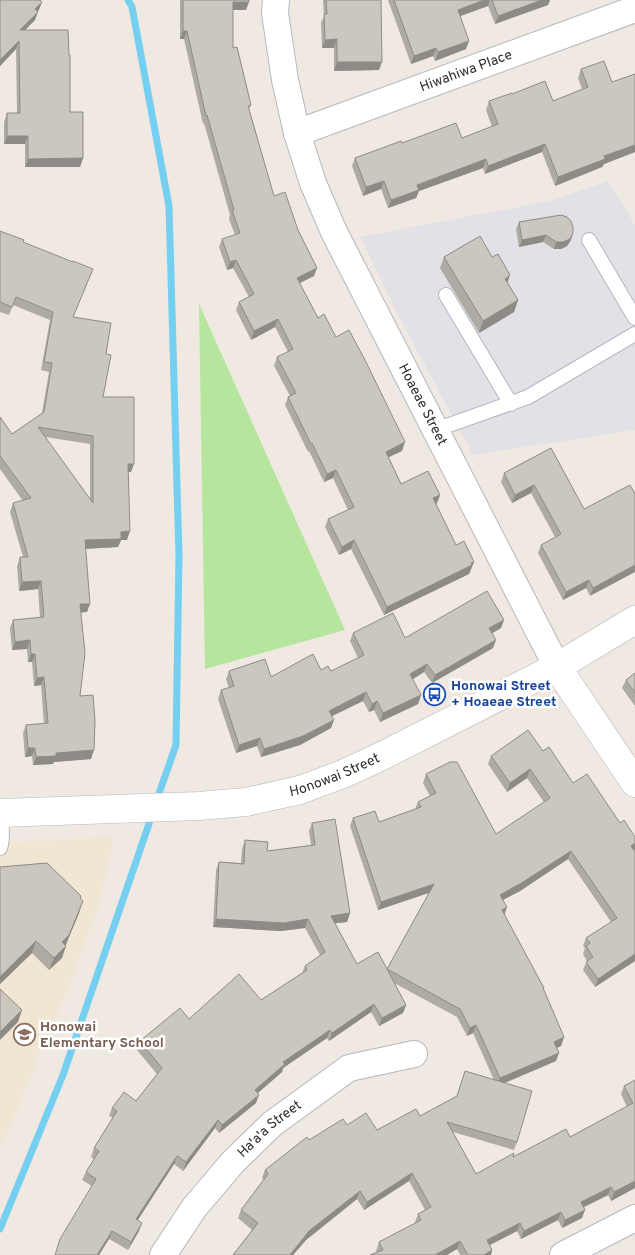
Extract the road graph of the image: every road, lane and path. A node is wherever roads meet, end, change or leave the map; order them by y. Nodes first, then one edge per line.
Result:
1 (276, 0) edge
2 (619, 9) edge
3 (297, 133) junction
4 (589, 240) dead end
5 (446, 295) dead end
6 (635, 318) edge
7 (635, 334) edge
8 (511, 404) junction
9 (435, 430) junction
10 (635, 620) edge
11 (557, 666) junction
12 (635, 783) edge
13 (0, 813) edge
14 (0, 848) edge
15 (414, 1054) dead end
16 (635, 1218) edge
17 (162, 1255) edge
18 (563, 1255) edge

1 - 3 street, Hoaeae Street
2 - 3 street, Hiwahiwa Place
3 - 9 street, Hoaeae Street
4 - 6 lane
5 - 8 lane
7 - 8 lane
8 - 9 lane
9 - 11 street, Hoaeae Street
10 - 11 street, Honowai Street
11 - 12 street, Hoaeae Street
11 - 13 street, Honowai Street
13 - 14 lane
15 - 17 street, Ha'a'a Street
16 - 18 street

